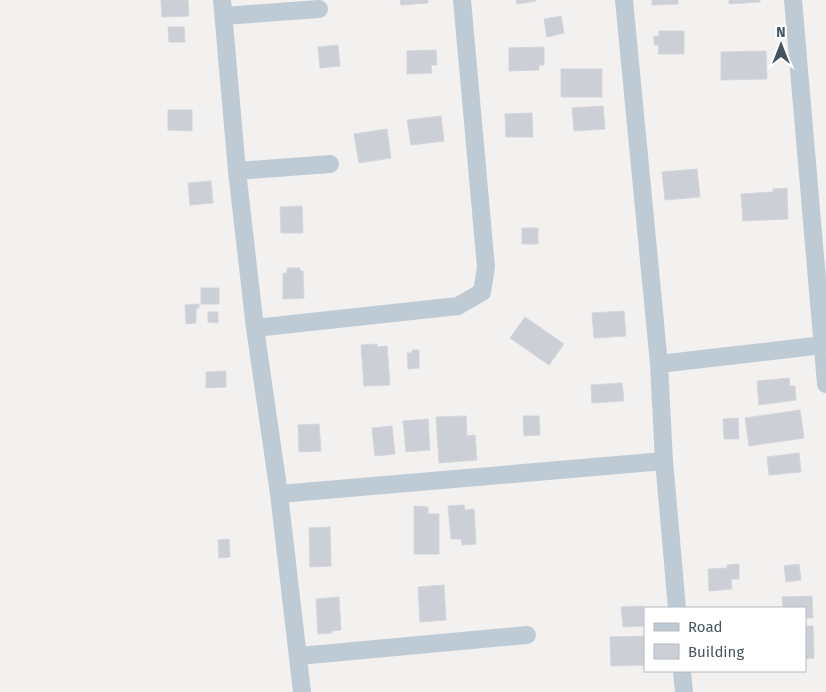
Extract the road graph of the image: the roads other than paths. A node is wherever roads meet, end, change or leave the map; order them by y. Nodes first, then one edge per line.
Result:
1 (462, 0) edge
2 (624, 0) edge
3 (793, 0) edge
4 (223, 8) edge
5 (319, 9) dead end
6 (330, 164) dead end
7 (236, 171) junction
8 (255, 328) junction
9 (822, 345) junction
10 (659, 364) junction
11 (826, 384) edge
12 (664, 461) junction
13 (279, 494) junction
14 (677, 607) edge
15 (528, 635) dead end
16 (298, 656) junction
17 (682, 672) edge
18 (302, 692) edge
19 (684, 692) edge

1 - 8 street
2 - 10 street
3 - 9 street
4 - 5 street
4 - 7 street
6 - 7 street
7 - 8 street
8 - 13 street
9 - 10 street
9 - 11 street
10 - 12 street
12 - 13 street
12 - 14 street
13 - 16 street
15 - 16 street
16 - 18 street
17 - 19 street

